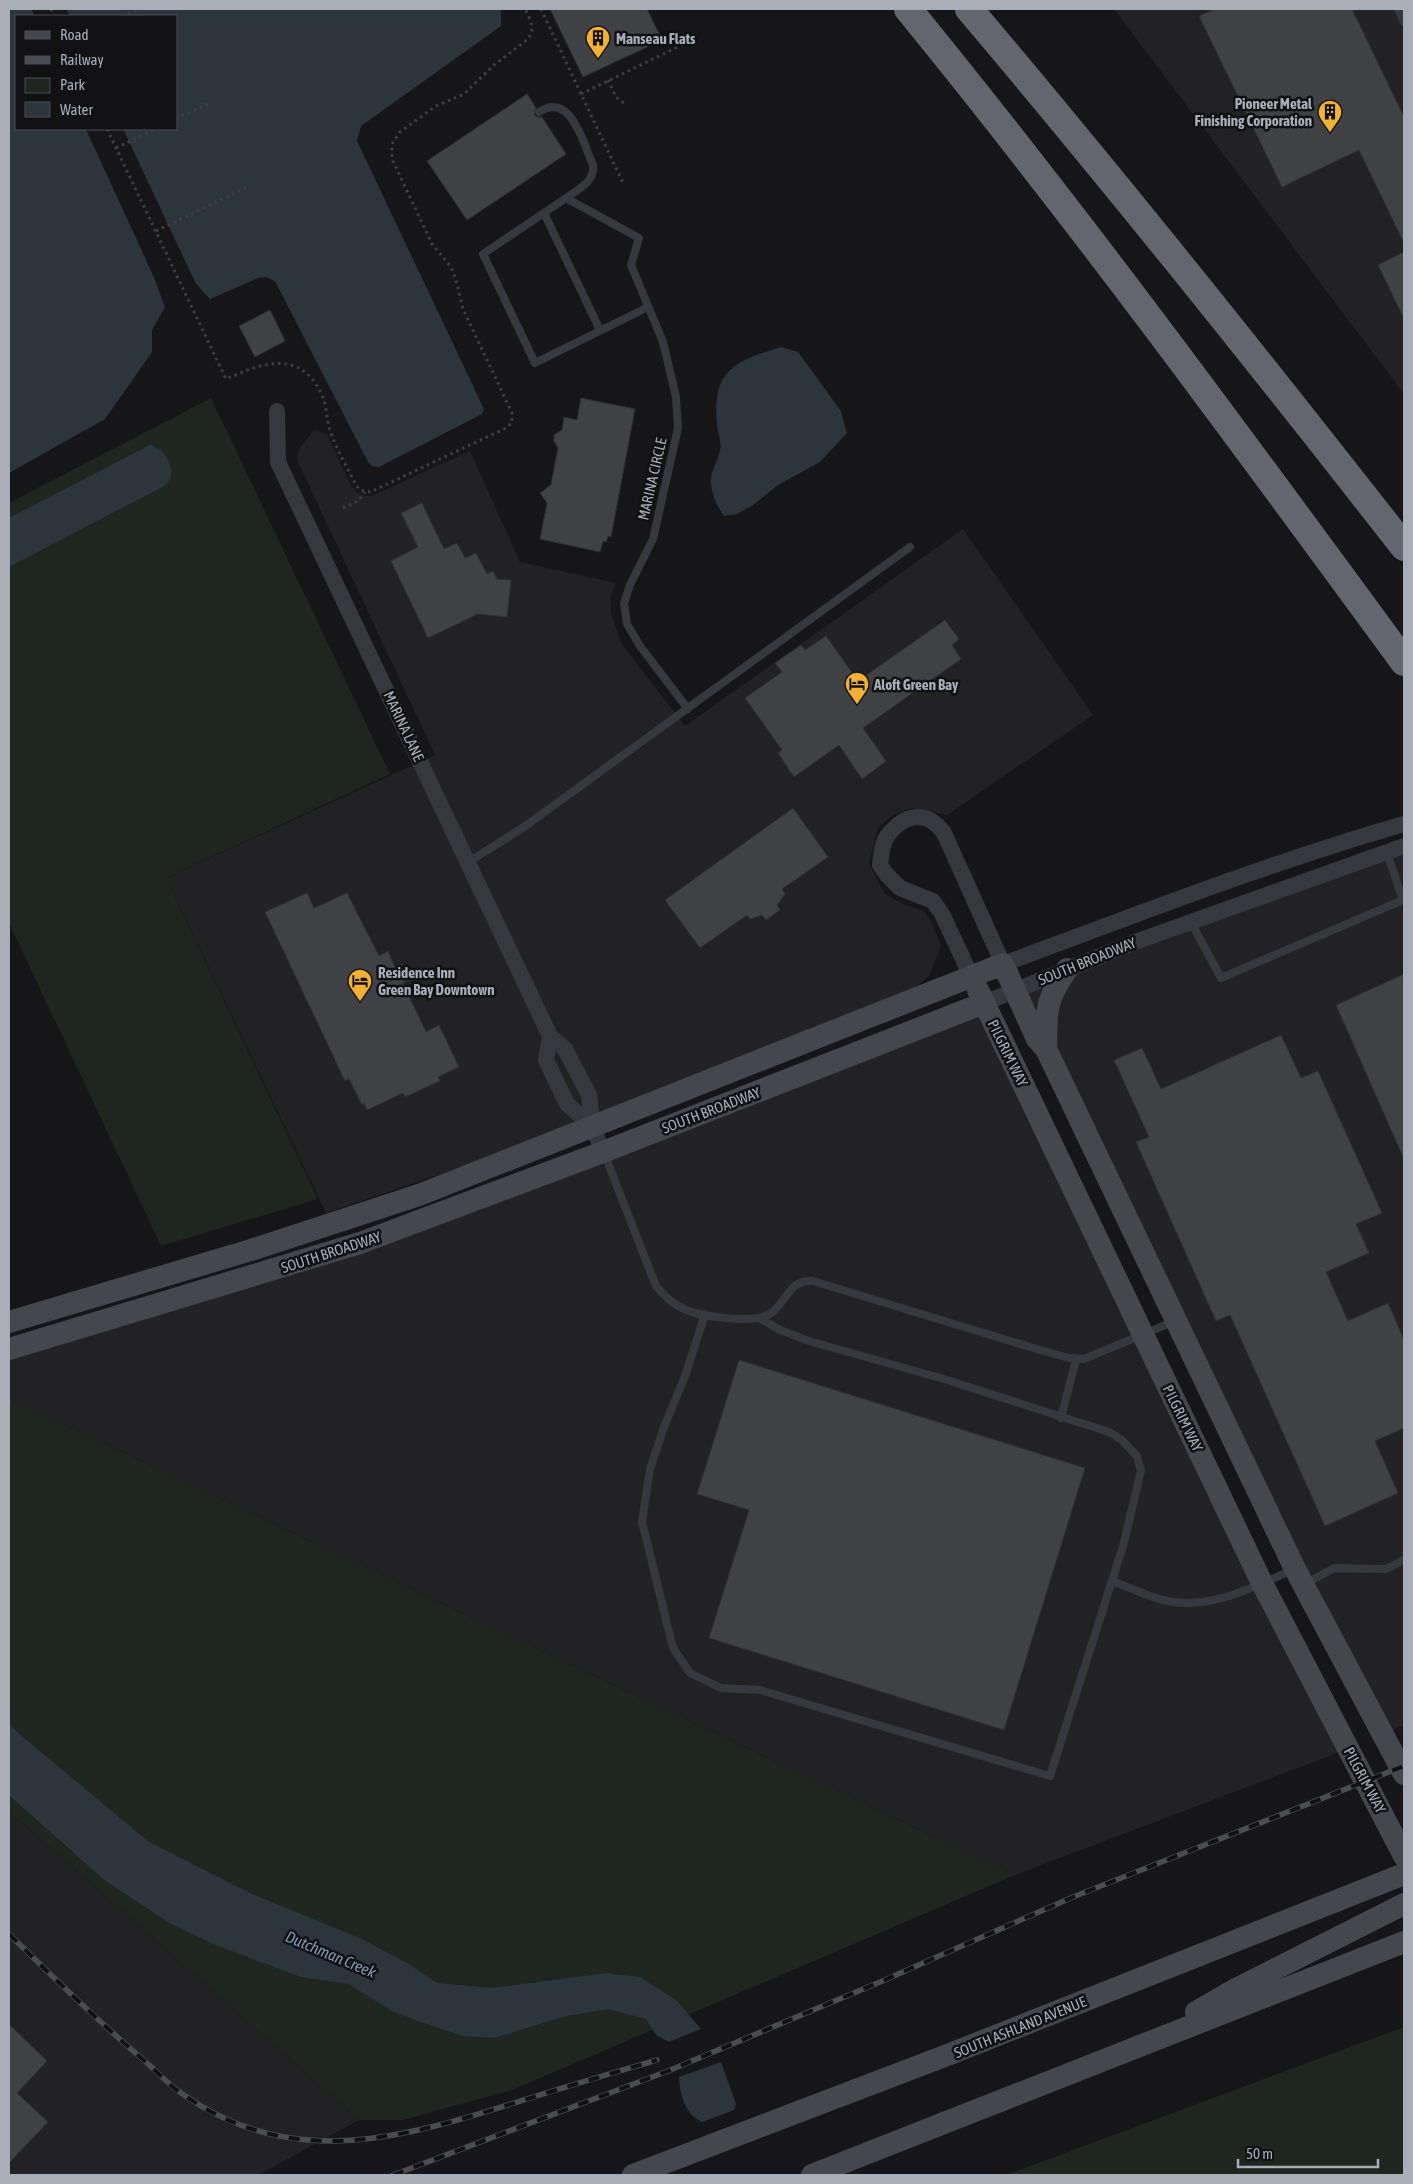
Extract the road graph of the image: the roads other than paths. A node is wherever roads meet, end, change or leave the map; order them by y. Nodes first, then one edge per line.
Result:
1 (908, 9) edge
2 (969, 9) edge
3 (1398, 9) edge
4 (1404, 22) edge
5 (539, 112) dead end
6 (566, 198) junction
7 (544, 213) junction
8 (648, 306) junction
9 (600, 330) junction
10 (277, 411) dead end
11 (910, 547) dead end
12 (1404, 547) edge
13 (1404, 662) edge
14 (688, 709) junction
15 (1404, 824) edge
16 (1404, 846) edge
17 (1387, 853) junction
18 (467, 863) junction
19 (1190, 922) junction
20 (1003, 964) junction
21 (1067, 969) junction
22 (971, 976) junction
23 (1014, 991) junction
24 (984, 1003) junction
25 (550, 1036) junction
26 (1046, 1049) junction
27 (592, 1126) junction
28 (603, 1152) junction
29 (705, 1314) junction
30 (761, 1319) junction
31 (1176, 1321) junction
32 (9, 1322) edge
33 (1142, 1334) junction
34 (9, 1350) edge
35 (1076, 1359) junction
36 (1061, 1418) junction
37 (1404, 1560) edge
38 (1299, 1577) junction
39 (1112, 1581) junction
40 (1262, 1583) junction
41 (1404, 1774) edge
42 (1404, 1856) edge
43 (1404, 1874) edge
44 (1404, 1904) edge
45 (1404, 1942) edge
46 (1163, 2037) junction
47 (633, 2175) edge
48 (812, 2175) edge

1 - 13 highway
2 - 12 highway
3 - 4 lane
5 - 6 lane
6 - 7 lane
6 - 8 lane, MARINA CIRCLE
7 - 9 lane
7 - 9 lane
8 - 9 lane
8 - 14 lane, MARINA CIRCLE
10 - 18 street, MARINA LANE
11 - 14 lane
14 - 18 lane
15 - 20 street, SOUTH BROADWAY
16 - 17 street, SOUTH BROADWAY
17 - 19 street, SOUTH BROADWAY
17 - 19 lane
18 - 25 street, MARINA LANE
19 - 21 street, SOUTH BROADWAY
20 - 22 street, SOUTH BROADWAY
20 - 22 street
20 - 23 street
21 - 23 street, SOUTH BROADWAY
21 - 26 street
22 - 24 street, PILGRIM WAY
22 - 27 street, SOUTH BROADWAY
23 - 24 street, SOUTH BROADWAY
23 - 26 street
24 - 28 street, SOUTH BROADWAY
24 - 33 street, PILGRIM WAY
25 - 27 street, MARINA LANE
25 - 27 street, MARINA LANE
26 - 31 street
27 - 28 street, MARINA LANE
27 - 32 street, SOUTH BROADWAY
28 - 29 lane
28 - 34 street, SOUTH BROADWAY
29 - 30 lane
29 - 39 lane
30 - 35 lane
30 - 36 lane
31 - 33 lane
31 - 38 street
33 - 35 lane
33 - 40 street, PILGRIM WAY
35 - 36 lane
36 - 39 lane
37 - 38 lane
38 - 40 lane
38 - 41 street
39 - 40 lane
40 - 42 street, PILGRIM WAY
43 - 47 street, SOUTH ASHLAND AVENUE
44 - 46 street
45 - 46 street
46 - 48 street

